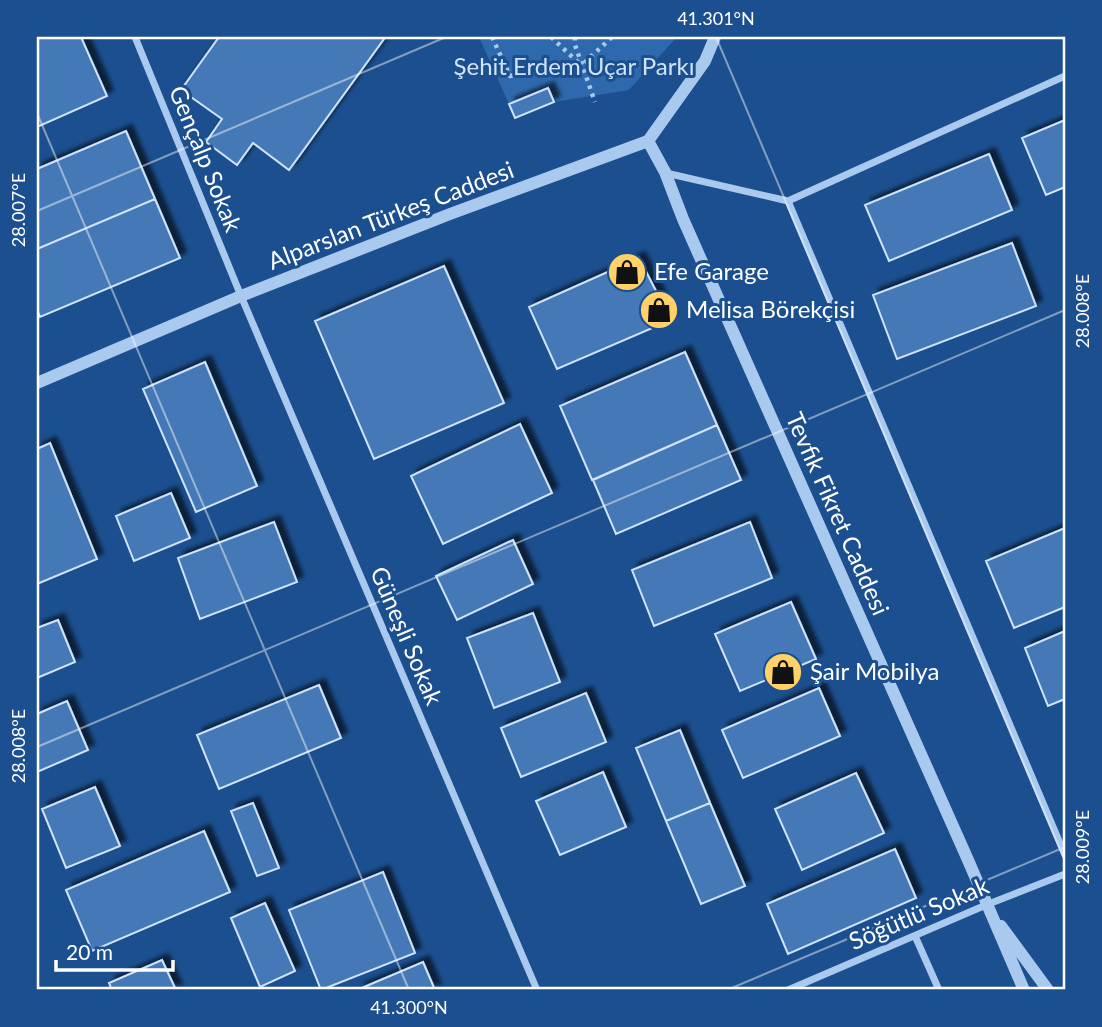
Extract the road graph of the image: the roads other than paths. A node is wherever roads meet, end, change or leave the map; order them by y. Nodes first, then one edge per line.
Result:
1 (135, 37) edge
2 (715, 37) edge
3 (1065, 76) edge
4 (648, 141) junction
5 (665, 172) junction
6 (788, 201) junction
7 (241, 296) junction
8 (37, 383) edge
9 (1065, 855) edge
10 (1065, 874) edge
11 (986, 905) junction
12 (915, 936) junction
13 (537, 990) edge
14 (788, 990) edge
15 (939, 990) edge
16 (1024, 990) edge
17 (1048, 990) edge

1 - 7 street, Gençalp Sokak
2 - 4 street
3 - 6 street
4 - 5 street, Tevfik Fikret Caddesi
4 - 7 street, Alparslan Türkeş Caddesi
5 - 6 street
5 - 11 street, Tevfik Fikret Caddesi
6 - 9 street
7 - 8 street, Alparslan Türkeş Caddesi
7 - 13 street, Güneşli Sokak
10 - 11 street, Söğütlü Sokak
11 - 12 street, Söğütlü Sokak
11 - 16 street, Tevfik Fikret Caddesi
11 - 17 street, Tevfik Fikret Caddesi
12 - 14 street, Söğütlü Sokak
12 - 15 street

